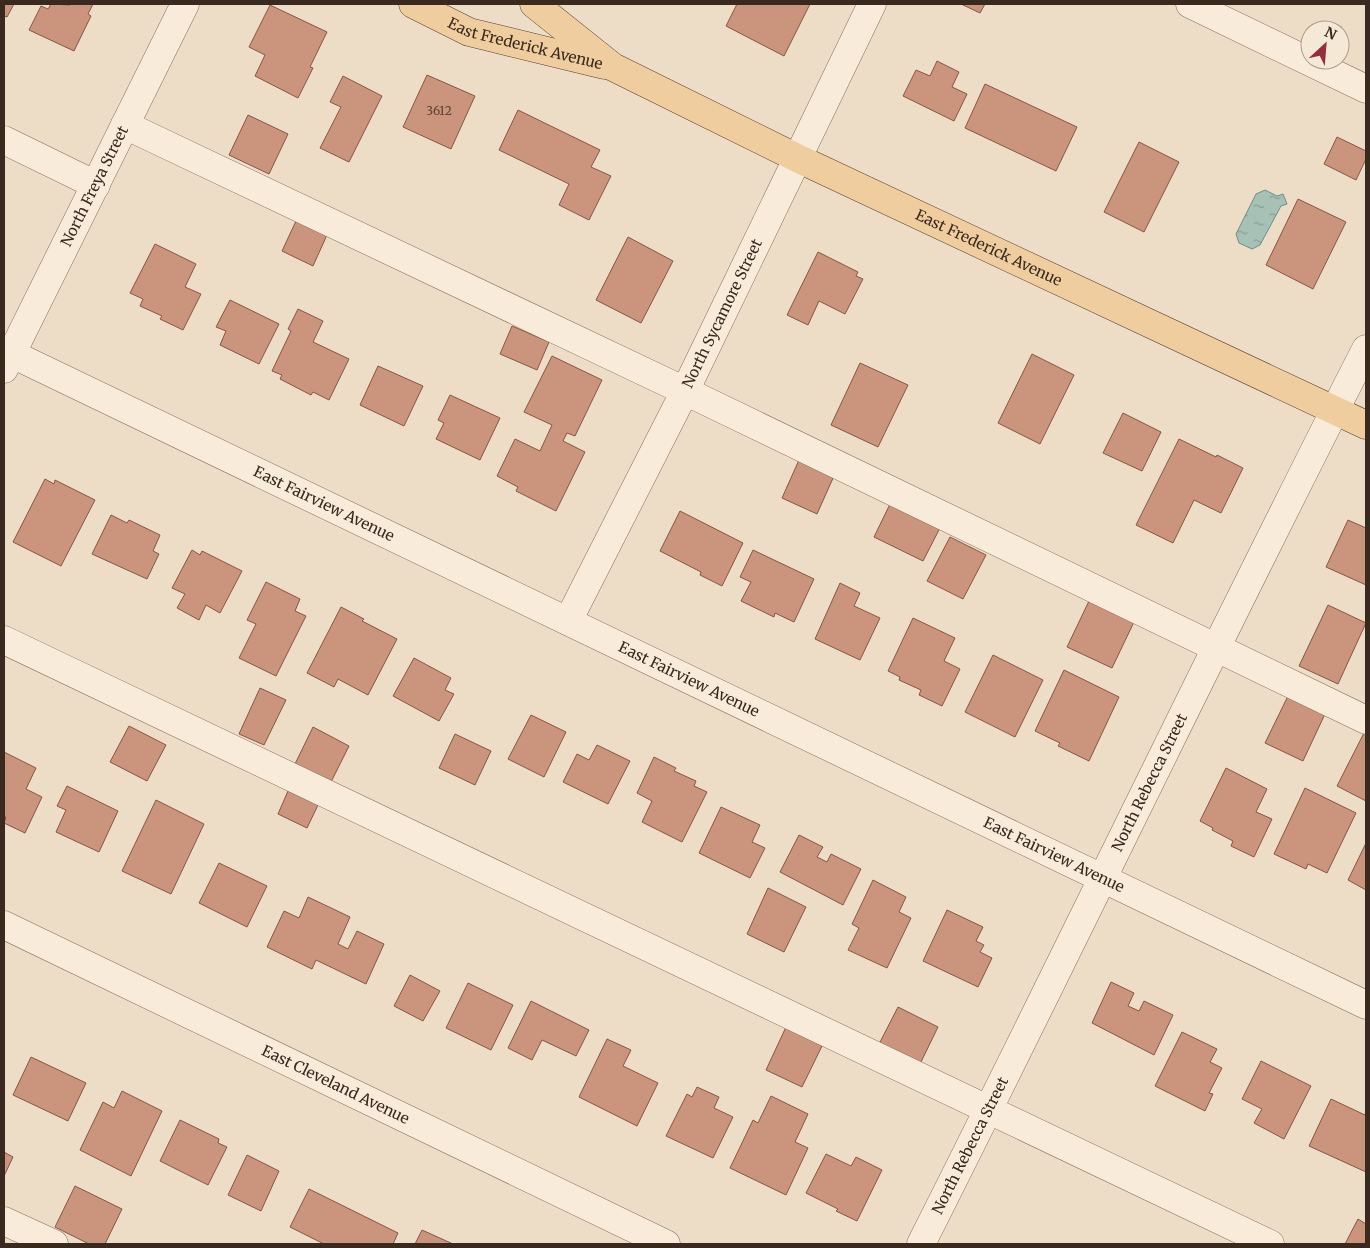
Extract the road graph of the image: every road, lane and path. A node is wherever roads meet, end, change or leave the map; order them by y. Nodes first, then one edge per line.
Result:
1 (185, 4) edge
2 (413, 4) edge
3 (534, 4) edge
4 (872, 4) edge
5 (1190, 4) edge
6 (613, 67) junction
7 (1366, 89) edge
8 (125, 125) junction
9 (4, 140) edge
10 (797, 158) junction
11 (96, 185) junction
12 (1366, 349) edge
13 (8, 362) edge
14 (685, 391) junction
15 (1335, 410) junction
16 (1366, 425) edge
17 (568, 621) junction
18 (4, 640) edge
19 (1216, 648) junction
20 (1366, 720) edge
21 (1101, 878) junction
22 (4, 925) edge
23 (1366, 1005) edge
24 (989, 1109) junction
25 (4, 1221) edge
26 (54, 1244) edge
27 (666, 1244) edge
28 (921, 1244) edge
29 (1270, 1244) edge

1 - 8 street, North Freya Street
2 - 6 main road, East Frederick Avenue
3 - 6 main road, East Frederick Avenue
4 - 10 street, North Sycamore Street
5 - 7 street
6 - 10 main road, East Frederick Avenue
8 - 11 street, North Freya Street
8 - 14 street
9 - 11 street
10 - 14 street, North Sycamore Street
10 - 15 main road, East Frederick Avenue
11 - 13 street, North Freya Street
12 - 15 street, North Rebecca Street
13 - 17 street, East Fairview Avenue
14 - 17 street, North Sycamore Street
14 - 19 street
15 - 16 main road, East Frederick Avenue
15 - 19 street, North Rebecca Street
17 - 21 street, East Fairview Avenue
18 - 24 street
19 - 20 street
19 - 21 street, North Rebecca Street
21 - 23 street, East Fairview Avenue
21 - 24 street, North Rebecca Street
22 - 27 street, East Cleveland Avenue
24 - 28 street, North Rebecca Street
24 - 29 street
25 - 26 street

